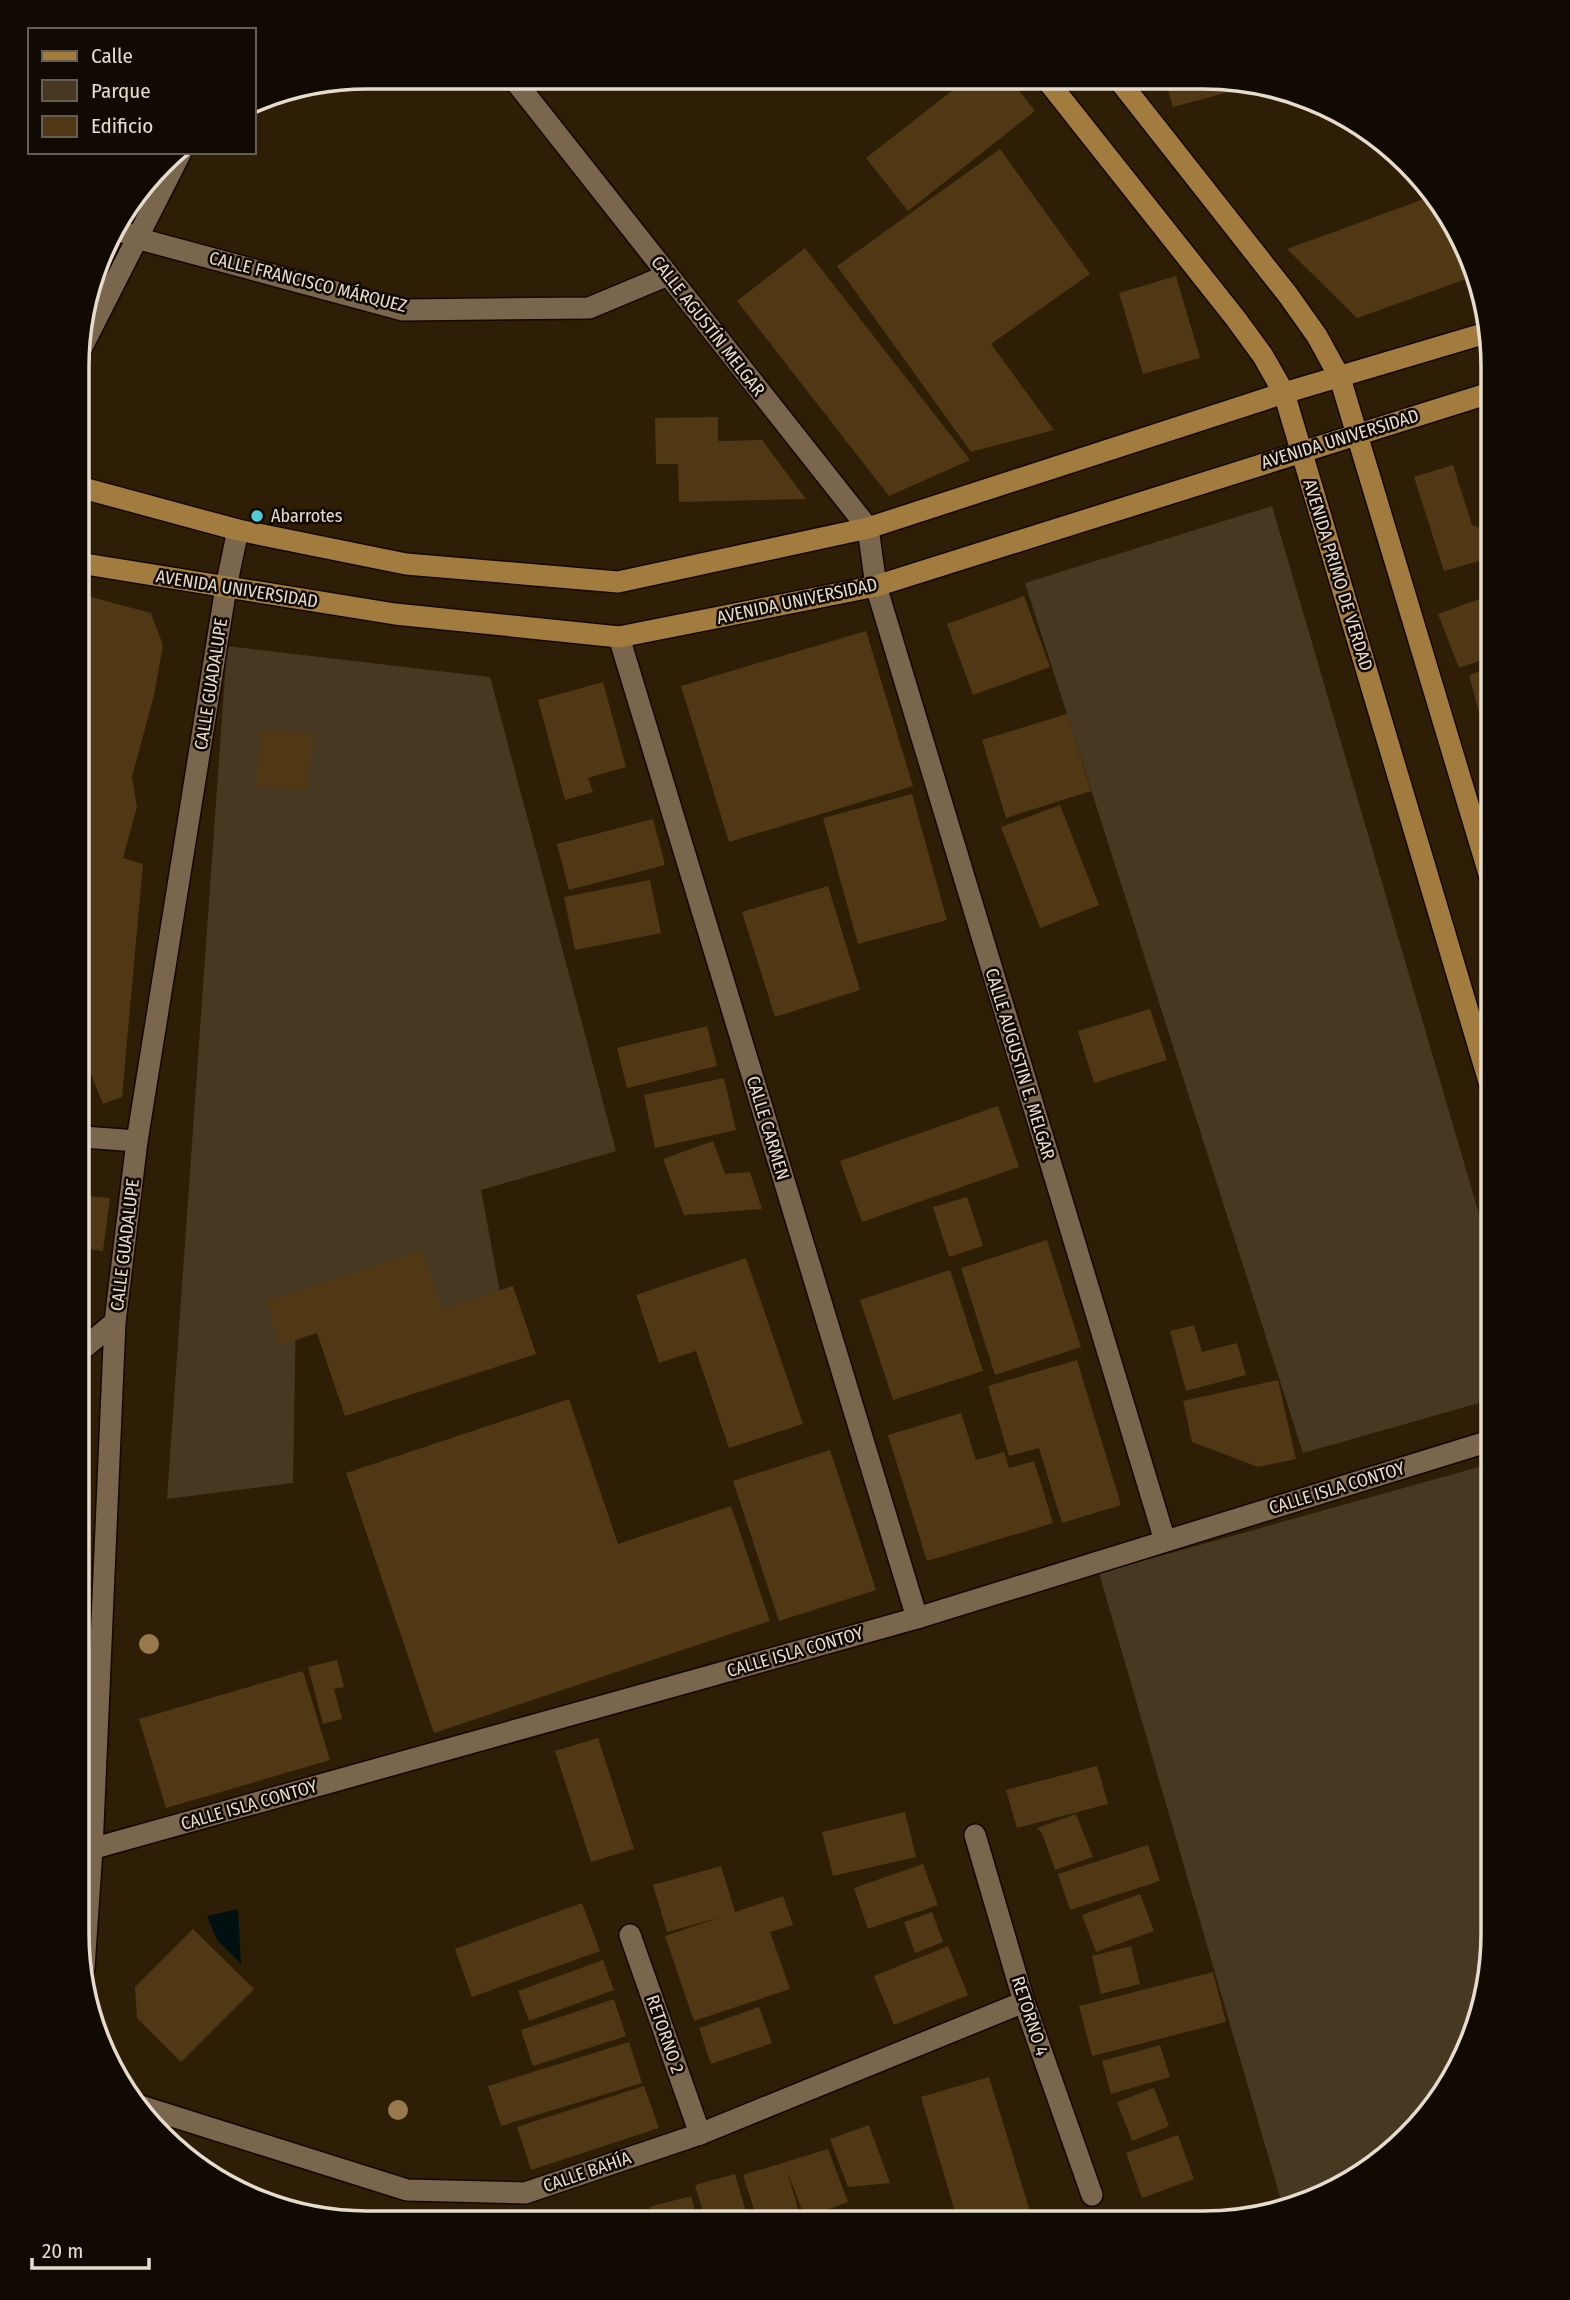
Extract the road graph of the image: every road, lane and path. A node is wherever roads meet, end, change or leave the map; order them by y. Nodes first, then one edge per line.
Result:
1 (521, 89) edge
2 (1054, 89) edge
3 (1126, 89) edge
4 (171, 171) edge
5 (125, 232) edge
6 (136, 238) junction
7 (668, 275) junction
8 (93, 322) edge
9 (1478, 335) edge
10 (1340, 378) junction
11 (1284, 393) junction
12 (1481, 396) edge
13 (1357, 434) junction
14 (1301, 452) junction
15 (89, 490) edge
16 (868, 528) junction
17 (238, 530) junction
18 (89, 565) edge
19 (876, 586) junction
20 (226, 587) junction
21 (619, 637) junction
22 (1481, 847) edge
23 (1481, 1055) edge
24 (89, 1137) edge
25 (137, 1141) junction
26 (116, 1322) junction
27 (89, 1344) edge
28 (1481, 1444) edge
29 (1165, 1541) junction
30 (917, 1618) junction
31 (89, 1783) edge
32 (975, 1835) dead end
33 (89, 1850) edge
34 (629, 1935) dead end
35 (1024, 2002) junction
36 (153, 2110) edge
37 (700, 2134) junction
38 (1092, 2195) dead end

1 - 7 street, CALLE AGUSTÍN MELGAR
2 - 11 main road, AVENIDA PRIMO DE VERDAD
3 - 10 main road
4 - 6 street
5 - 6 street, CALLE FRANCISCO MÁRQUEZ
6 - 7 street, CALLE FRANCISCO MÁRQUEZ
6 - 8 street
7 - 16 street, CALLE AGUSTÍN MELGAR
9 - 10 main road
10 - 11 main road
10 - 13 main road
11 - 14 main road, AVENIDA PRIMO DE VERDAD
11 - 16 main road
12 - 13 main road, AVENIDA UNIVERSIDAD
13 - 14 main road, AVENIDA UNIVERSIDAD
13 - 22 main road
14 - 19 main road, AVENIDA UNIVERSIDAD
14 - 23 main road, AVENIDA PRIMO DE VERDAD
15 - 17 main road
16 - 17 main road
16 - 19 street
17 - 20 street, CALLE GUADALUPE
18 - 20 main road, AVENIDA UNIVERSIDAD
19 - 21 main road, AVENIDA UNIVERSIDAD
19 - 29 street, CALLE AUGUSTIN E. MELGAR
20 - 21 main road, AVENIDA UNIVERSIDAD
20 - 25 street, CALLE GUADALUPE
21 - 30 street, CALLE CARMEN
24 - 25 street
25 - 26 street, CALLE GUADALUPE
26 - 27 street
26 - 31 street, CALLE GUADALUPE
28 - 29 street, CALLE ISLA CONTOY
29 - 30 street, CALLE ISLA CONTOY
30 - 33 street, CALLE ISLA CONTOY
32 - 35 street, RETORNO 4
34 - 37 street, RETORNO 2
35 - 37 street, CALLE BAHÍA
35 - 38 street, RETORNO 4
36 - 37 street, CALLE BAHÍA

